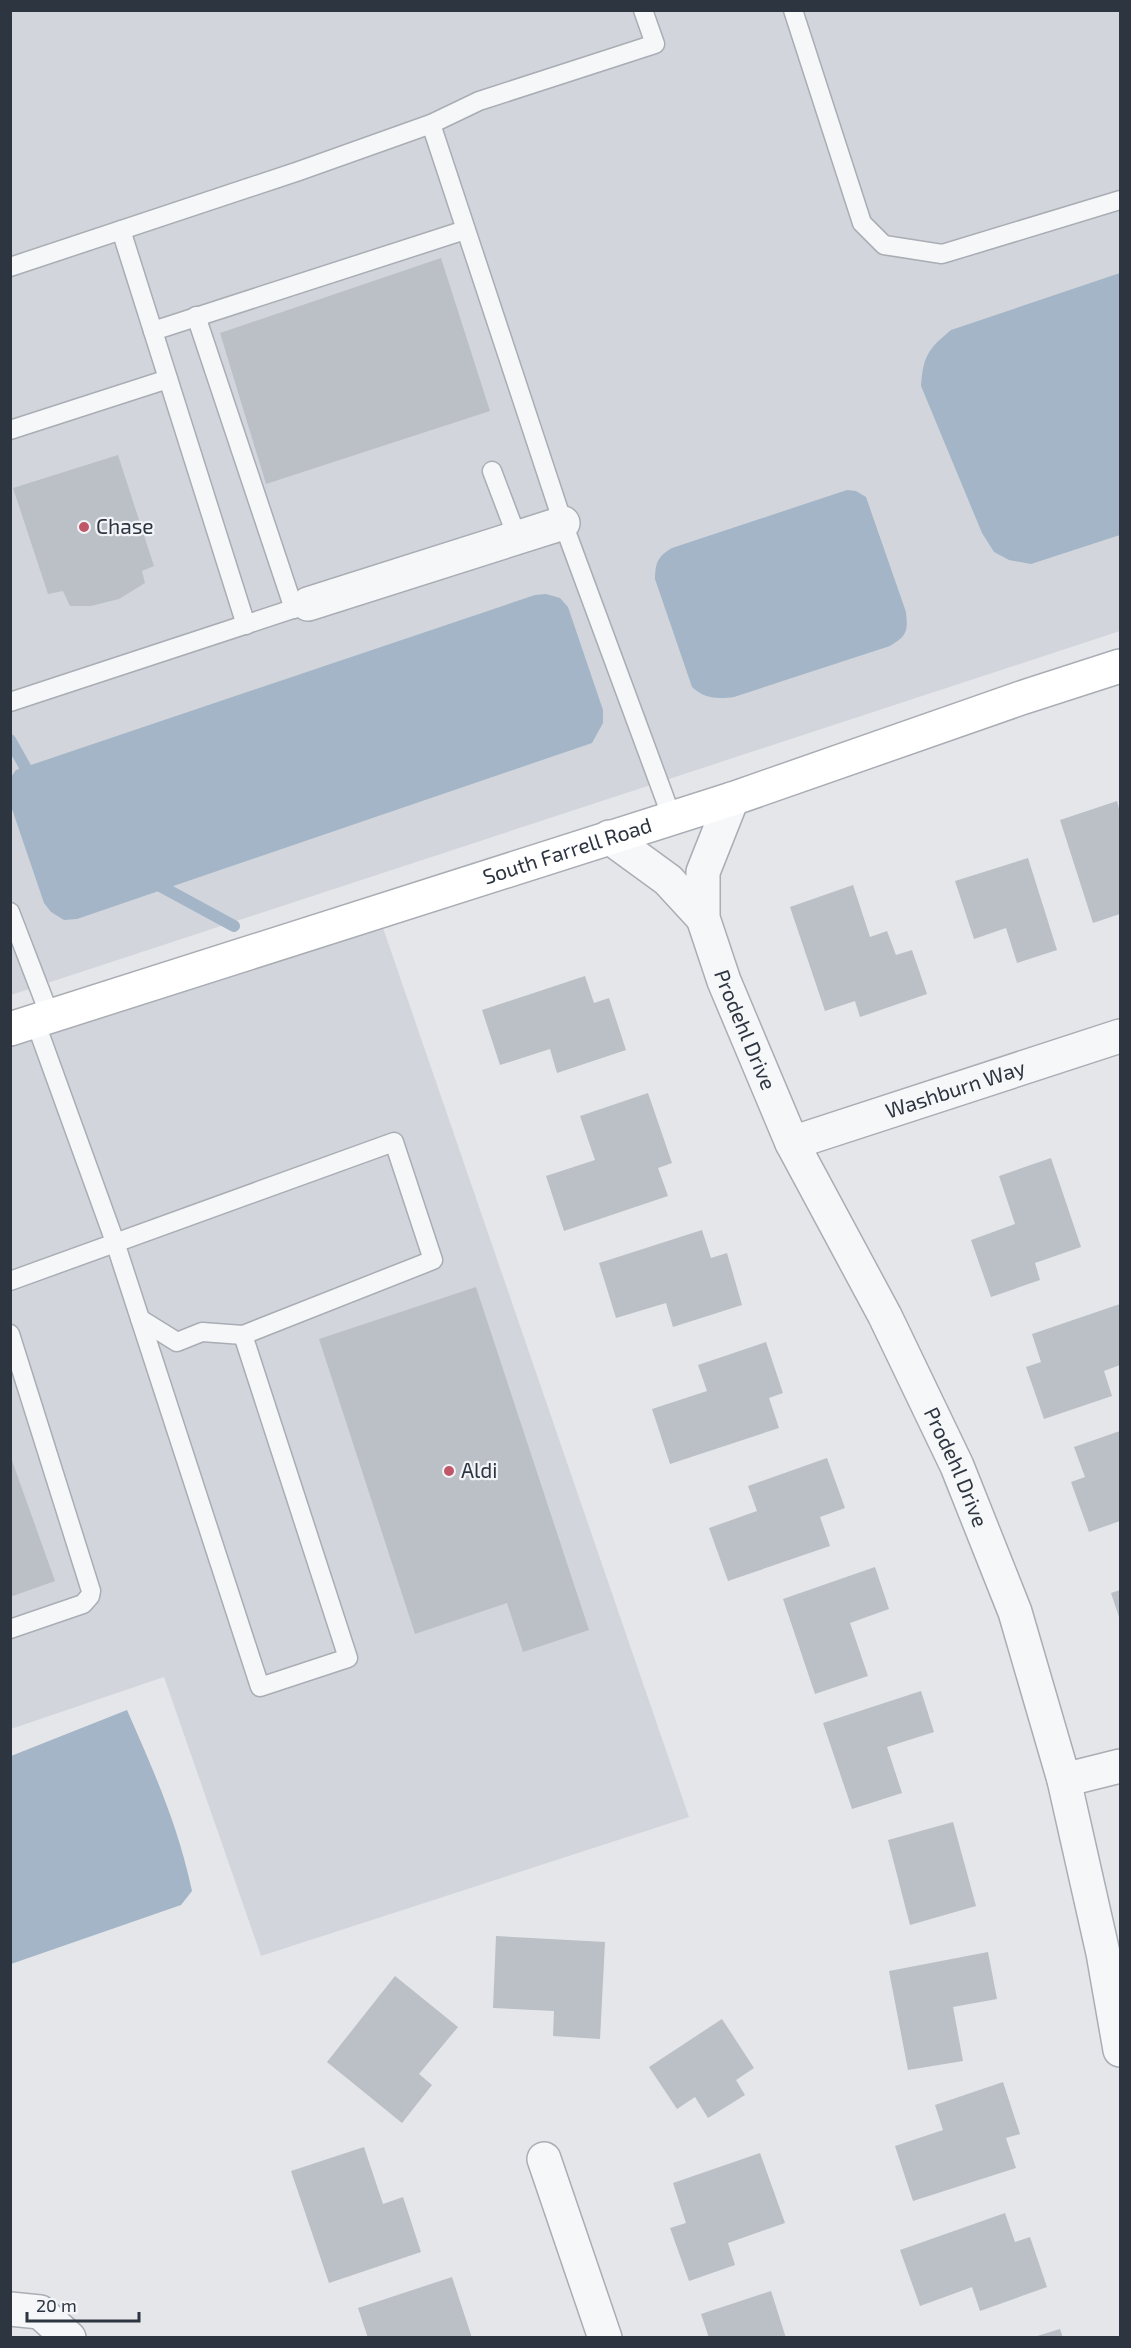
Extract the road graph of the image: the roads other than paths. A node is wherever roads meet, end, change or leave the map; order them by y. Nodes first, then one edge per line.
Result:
1 (644, 10) edge
2 (793, 10) edge
3 (430, 124) junction
4 (1120, 200) edge
5 (121, 230) junction
6 (465, 230) junction
7 (10, 267) edge
8 (196, 316) junction
9 (153, 331) junction
10 (168, 379) junction
11 (10, 430) edge
12 (492, 471) dead end
13 (563, 524) junction
14 (517, 537) junction
15 (301, 607) junction
16 (246, 625) junction
17 (1120, 666) edge
18 (12, 696) edge
19 (732, 799) junction
20 (672, 818) junction
21 (609, 837) junction
22 (10, 912) edge
23 (703, 918) junction
24 (32, 1022) edge
25 (1120, 1036) edge
26 (792, 1143) junction
27 (115, 1242) junction
28 (10, 1281) edge
29 (140, 1319) junction
30 (10, 1334) edge
31 (243, 1335) junction
32 (10, 1629) edge
33 (1120, 1766) edge
34 (1064, 1780) junction
35 (1120, 2050) edge
36 (544, 2158) dead end
37 (10, 2309) edge
38 (69, 2337) edge
39 (605, 2337) edge

1 - 3 lane
2 - 4 lane
3 - 5 lane
3 - 6 lane
5 - 7 lane
5 - 9 lane
6 - 8 lane
6 - 13 lane
8 - 9 lane
8 - 15 lane
9 - 10 lane
10 - 11 lane
10 - 16 lane
12 - 14 lane
13 - 14 street
13 - 20 lane
14 - 15 street
15 - 16 lane
16 - 18 lane
17 - 19 street, South Farrell Road
19 - 20 street, South Farrell Road
19 - 23 street, Prodehl Drive
20 - 21 street, South Farrell Road
21 - 23 street, Prodehl Drive
21 - 24 street, South Farrell Road
22 - 24 lane
23 - 26 street, Prodehl Drive
24 - 27 lane
25 - 26 street, Washburn Way
26 - 34 street, Prodehl Drive
27 - 28 lane
27 - 29 lane
27 - 31 lane
29 - 31 lane
29 - 31 lane
30 - 32 lane
33 - 34 street
34 - 35 street, Prodehl Drive
36 - 39 street
37 - 38 street

